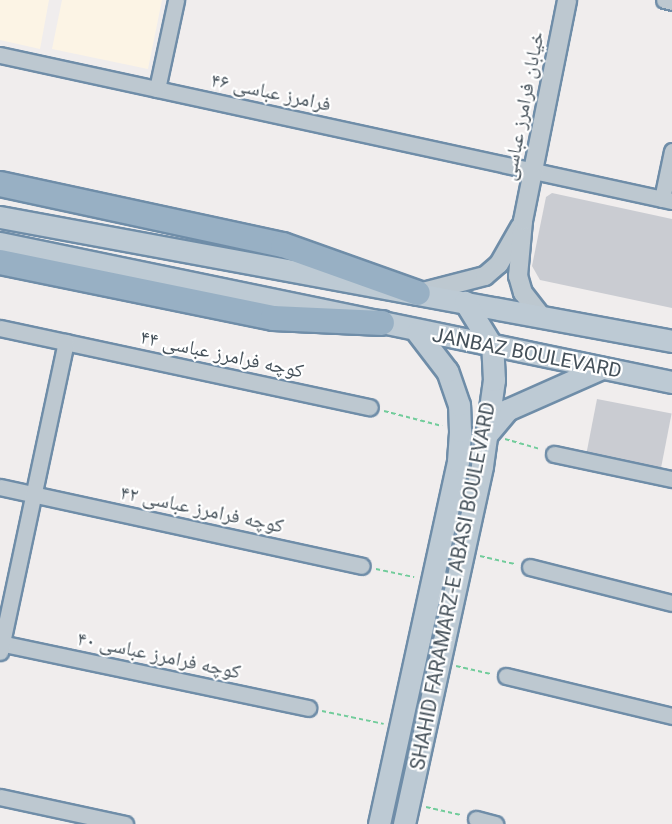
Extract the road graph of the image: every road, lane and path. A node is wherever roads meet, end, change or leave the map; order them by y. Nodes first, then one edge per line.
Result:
1 (176, 0) edge
2 (567, 0) edge
3 (664, 0) edge
4 (672, 2) edge
5 (0, 55) edge
6 (157, 88) junction
7 (672, 151) edge
8 (533, 171) junction
9 (0, 184) edge
10 (667, 200) edge
11 (8, 219) edge
12 (523, 220) junction
13 (4, 250) edge
14 (418, 293) junction
15 (465, 302) junction
16 (542, 317) junction
17 (382, 323) joint
18 (0, 328) edge
19 (417, 332) junction
20 (672, 341) edge
21 (66, 342) junction
22 (492, 346) junction
23 (602, 368) junction
24 (672, 382) edge
25 (370, 407) joint
26 (460, 430) junction
27 (488, 433) junction
28 (554, 454) joint
29 (672, 479) edge
30 (0, 487) edge
31 (33, 494) junction
32 (463, 552) junction
33 (362, 566) joint
34 (530, 567) joint
35 (433, 581) junction
36 (672, 603) edge
37 (1, 646) edge
38 (439, 663) junction
39 (506, 676) joint
40 (308, 708) joint
41 (672, 716) edge
42 (400, 727) junction
43 (0, 797) edge
44 (409, 802) junction
45 (476, 819) joint
46 (125, 824) edge
47 (379, 824) edge
48 (404, 824) edge
49 (495, 824) edge

1 - 6 street
2 - 8 street, خیابان فرامرز عباسی
3 - 4 street
5 - 6 street, فرامرز عباسی ۴۶
6 - 8 street, فرامرز عباسی ۴۶
7 - 10 street
8 - 10 street, فرامرز عباسی ۴۶
8 - 12 street, خیابان فرامرز عباسی
9 - 14 highway
11 - 14 main road, JANBAZ BOULEVARD
12 - 14 street
12 - 16 street
13 - 17 highway
14 - 15 main road, JANBAZ BOULEVARD
15 - 16 main road, JANBAZ BOULEVARD
15 - 22 main road
16 - 20 main road, JANBAZ BOULEVARD
17 - 19 main road, JANBAZ BOULEVARD
18 - 21 street, کوچه فرامرز عباسی ۴۴
19 - 22 main road, JANBAZ BOULEVARD
19 - 26 main road, SHAHID FARAMARZ-E ABASI BOULEVARD
21 - 25 street, کوچه فرامرز عباسی ۴۴
21 - 31 street
22 - 23 main road, JANBAZ BOULEVARD
22 - 27 main road, SHAHID FARAMARZ-E ABASI BOULEVARD
23 - 24 main road, JANBAZ BOULEVARD
23 - 27 main road
25 - 26 path
26 - 27 main road
26 - 35 main road, SHAHID FARAMARZ-E ABASI BOULEVARD
27 - 28 path
27 - 32 main road, SHAHID FARAMARZ-E ABASI BOULEVARD
28 - 29 street
30 - 31 street, کوچه فرامرز عباسی ۴۲
31 - 33 street, کوچه فرامرز عباسی ۴۲
31 - 37 street
32 - 34 path
32 - 38 main road, SHAHID FARAMARZ-E ABASI BOULEVARD
33 - 35 path
34 - 36 street
35 - 42 main road, SHAHID FARAMARZ-E ABASI BOULEVARD
37 - 40 street, کوچه فرامرز عباسی ۴۰
38 - 39 path
38 - 44 main road, SHAHID FARAMARZ-E ABASI BOULEVARD
39 - 41 street
40 - 42 path
42 - 47 main road, SHAHID FARAMARZ-E ABASI BOULEVARD
43 - 46 street
44 - 45 path
44 - 48 main road, SHAHID FARAMARZ-E ABASI BOULEVARD
45 - 49 street

